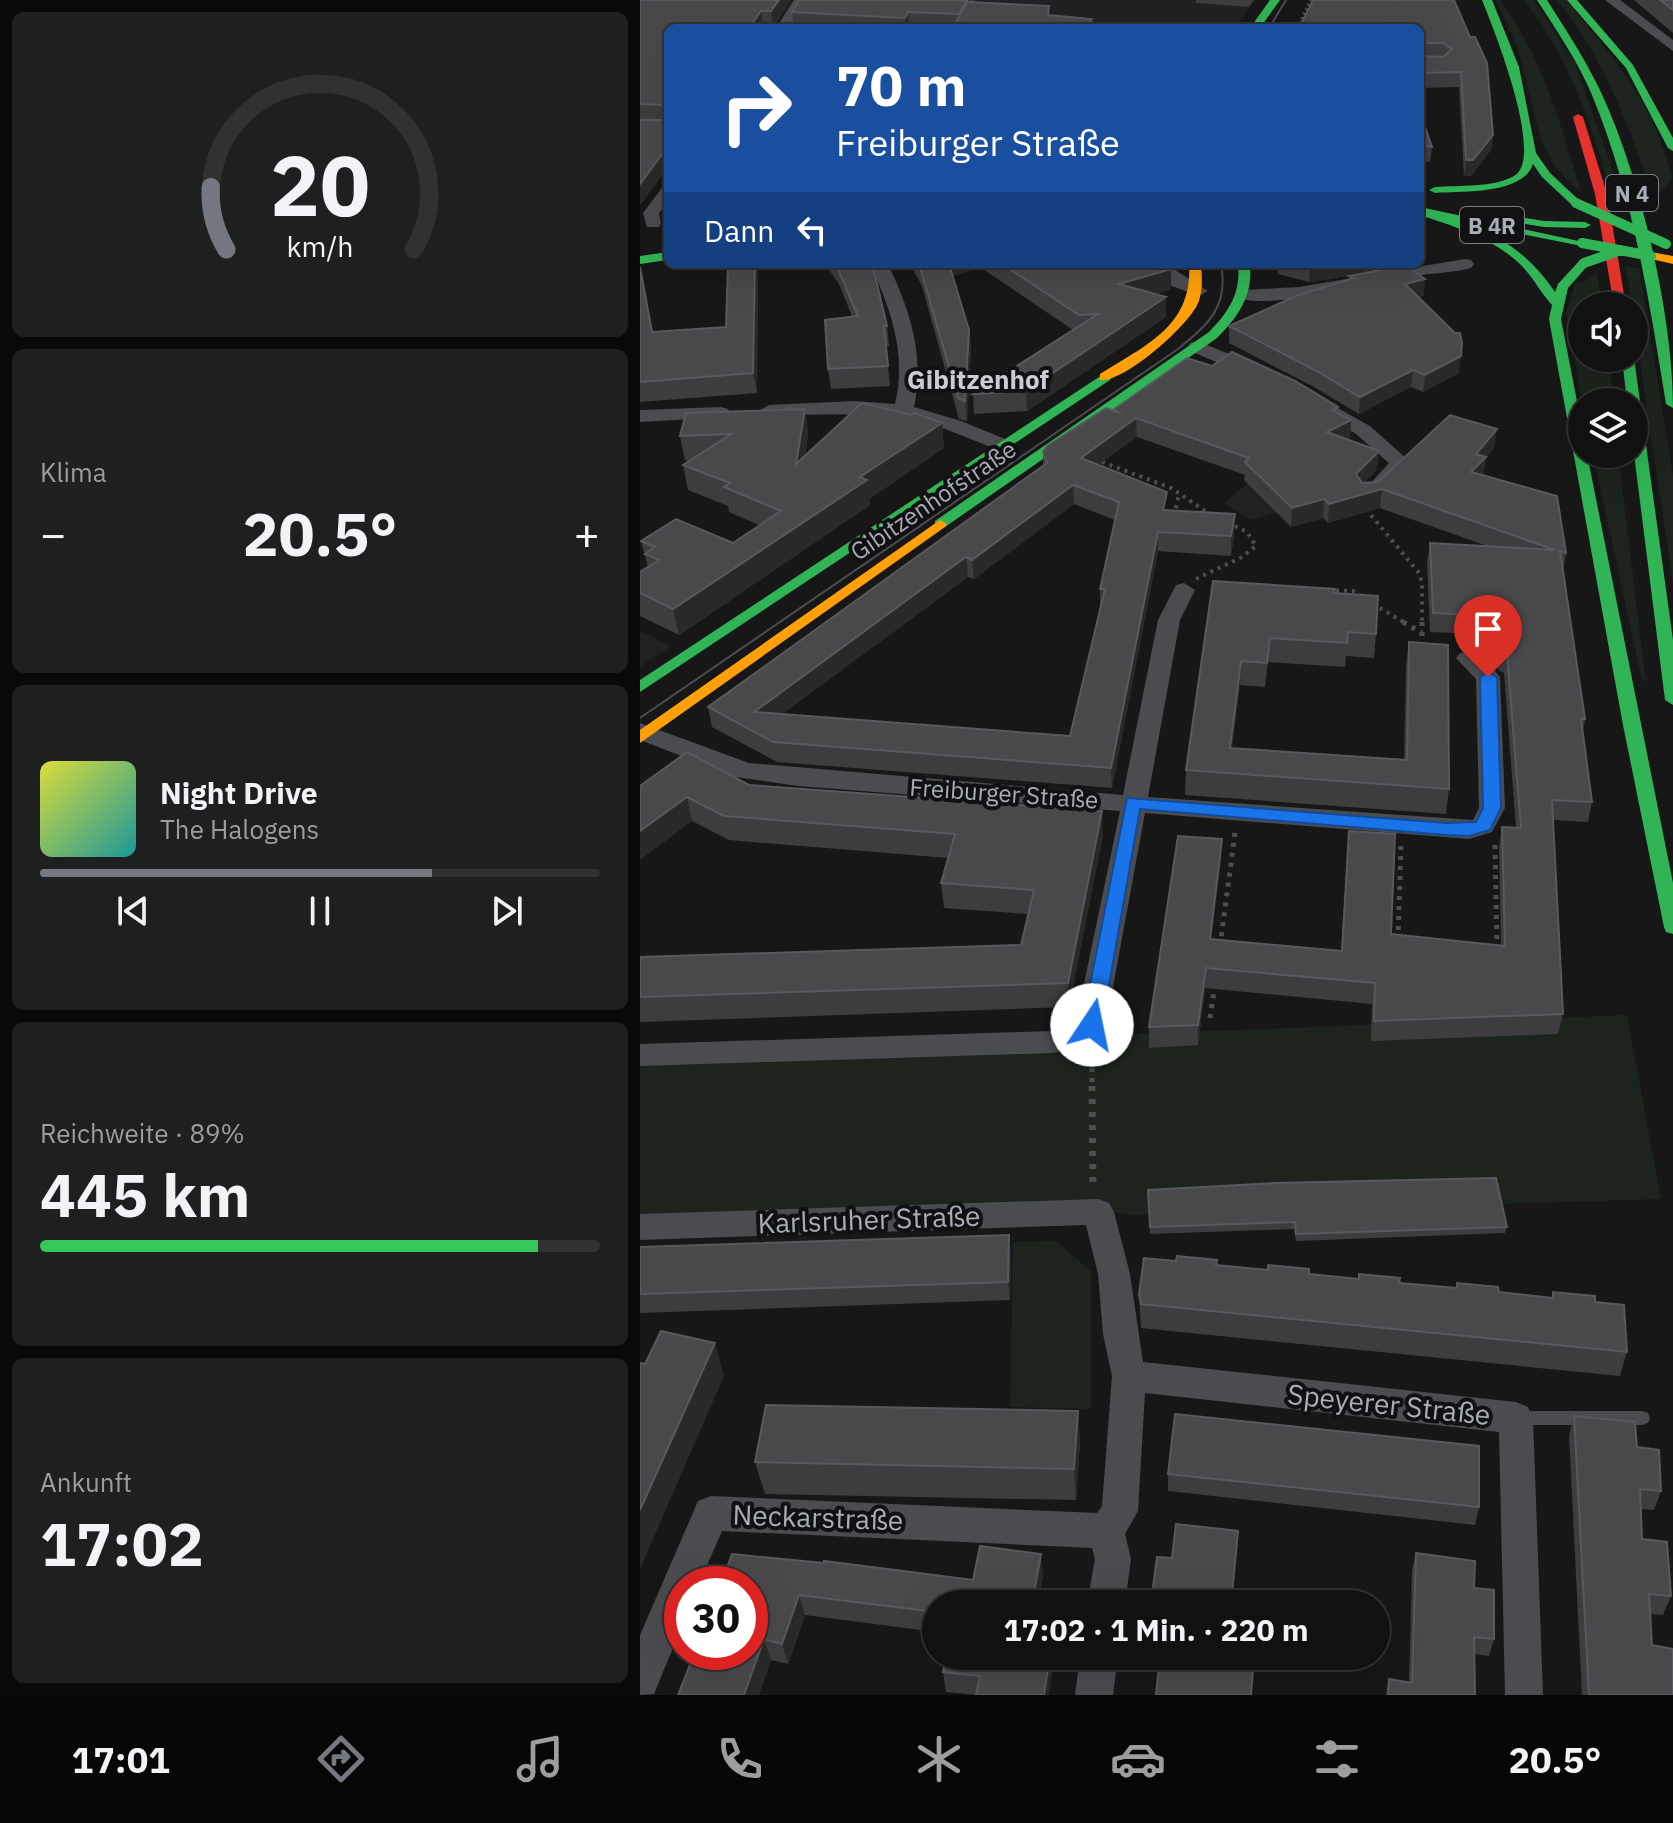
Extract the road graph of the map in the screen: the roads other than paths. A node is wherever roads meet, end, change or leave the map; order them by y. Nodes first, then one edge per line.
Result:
1 (801, 0) edge
2 (1275, 0) edge
3 (1487, 0) edge
4 (1542, 0) edge
5 (1572, 0) edge
6 (1612, 0) edge
7 (786, 24) edge
8 (1258, 24) edge
9 (1673, 26) edge
10 (1645, 29) junction
11 (1673, 47) edge
12 (1570, 96) dead end
13 (1673, 148) edge
14 (1531, 153) junction
15 (1426, 189) edge
16 (664, 196) edge
17 (1480, 199) junction
18 (1424, 210) edge
19 (1424, 210) edge
20 (1462, 210) junction
21 (1424, 211) edge
22 (1657, 214) dead end
23 (1580, 222) junction
24 (1615, 222) junction
25 (653, 223) dead end
26 (664, 245) edge
27 (1661, 245) edge
28 (640, 248) edge
29 (664, 257) edge
30 (640, 260) edge
31 (1465, 264) dead end
32 (881, 268) edge
33 (1161, 268) edge
34 (1194, 268) edge
35 (1245, 268) edge
36 (1424, 268) edge
37 (1424, 268) edge
38 (1673, 268) edge
39 (1192, 288) junction
40 (1618, 292) edge
41 (1244, 295) junction
42 (1555, 302) junction
43 (1197, 347) junction
44 (1630, 372) edge
45 (1276, 382) edge
46 (1300, 394) edge
47 (1673, 404) edge
48 (903, 411) junction
49 (640, 416) edge
50 (1003, 445) junction
51 (1367, 495) edge
52 (1184, 590) road end
53 (1468, 658) dead end
54 (640, 687) edge
55 (1673, 700) edge
56 (642, 734) edge
57 (1133, 802) junction
58 (1673, 927) edge
59 (640, 1055) edge
60 (640, 1227) edge
61 (1129, 1376) junction
62 (1516, 1418) junction
63 (1642, 1418) dead end
64 (1106, 1531) junction
65 (1108, 1590) edge
66 (1097, 1670) edge
67 (640, 1680) edge
68 (1094, 1695) edge
69 (1524, 1695) edge

1 - 7 street
2 - 8 main road
3 - 14 main road
4 - 47 main road, N 4
5 - 13 main road
6 - 10 street
9 - 10 street
10 - 11 street
12 - 40 main road, N 4
14 - 15 main road
14 - 23 main road
15 - 17 main road, B 4R
16 - 25 street
17 - 20 main road
17 - 23 main road, B 4R
18 - 23 main road, B 4R
19 - 20 main road
20 - 23 main road
21 - 42 main road
22 - 24 main road
23 - 24 main road
23 - 27 main road
24 - 27 main road, bridge
26 - 28 main road
27 - 38 main road
27 - 42 main road, bridge
29 - 30 main road
31 - 37 street
32 - 48 street
33 - 39 street
34 - 39 main road
35 - 41 main road
36 - 41 street
39 - 50 main road, Gibitzenhofstraße
41 - 43 main road, Gibitzenhofstraße
42 - 58 main road
43 - 45 street
43 - 56 main road, Gibitzenhofstraße
44 - 55 main road
46 - 51 street
48 - 49 street
48 - 50 street
50 - 54 main road, Gibitzenhofstraße
52 - 57 street
53 - 57 street, Freiburger Straße
56 - 57 street, Freiburger Straße
57 - 59 street
60 - 61 street, Karlsruher Straße
61 - 62 street, Speyerer Straße
61 - 64 street
62 - 63 lane
62 - 69 street, Speyerer Straße
64 - 65 street
64 - 67 street, Neckarstraße
66 - 68 street

